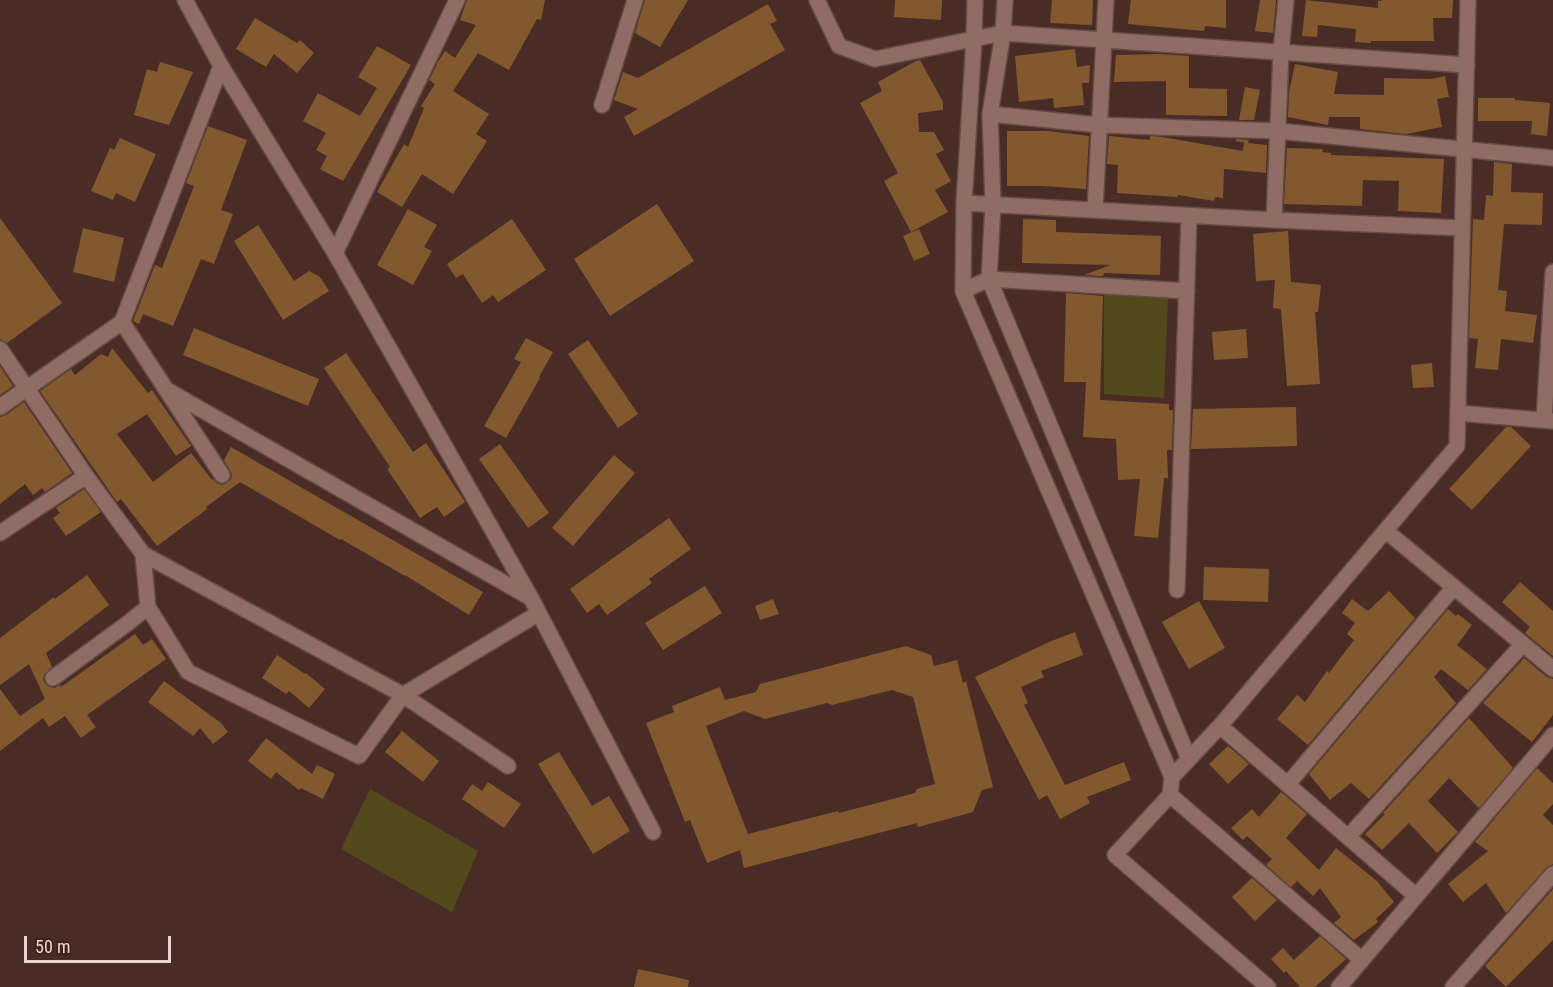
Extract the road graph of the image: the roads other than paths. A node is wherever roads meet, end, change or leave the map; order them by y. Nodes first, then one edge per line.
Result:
1 (185, 0) edge
2 (457, 0) edge
3 (635, 0) edge
4 (818, 0) edge
5 (975, 0) edge
6 (1005, 0) edge
7 (1106, 0) edge
8 (1286, 0) edge
9 (1468, 0) edge
10 (1003, 33) junction
11 (974, 39) junction
12 (1103, 40) junction
13 (1281, 52) junction
14 (1467, 65) junction
15 (221, 66) junction
16 (602, 105) dead end
17 (990, 114) junction
18 (1099, 125) junction
19 (1278, 131) junction
20 (1464, 150) junction
21 (1553, 158) edge
22 (964, 203) junction
23 (993, 204) junction
24 (1095, 210) junction
25 (1189, 215) junction
26 (1274, 220) junction
27 (1462, 228) junction
28 (335, 253) junction
29 (1553, 272) edge
30 (990, 279) junction
31 (963, 291) junction
32 (1187, 291) junction
33 (122, 322) junction
34 (0, 350) edge
35 (27, 388) junction
36 (166, 390) junction
37 (0, 407) edge
38 (1458, 413) junction
39 (1548, 420) edge
40 (222, 475) dead end
41 (86, 476) junction
42 (1386, 531) junction
43 (0, 533) edge
44 (143, 554) junction
45 (1454, 587) junction
46 (1177, 590) dead end
47 (531, 598) junction
48 (148, 607) junction
49 (539, 613) junction
50 (1523, 644) junction
51 (1553, 669) edge
52 (53, 678) dead end
53 (403, 694) junction
54 (1220, 726) junction
55 (1553, 736) edge
56 (1190, 759) junction
57 (508, 766) dead end
58 (1172, 777) junction
59 (1288, 784) junction
60 (1170, 795) junction
61 (653, 832) dead end
62 (1348, 837) junction
63 (1553, 874) edge
64 (1416, 896) junction
65 (1362, 960) junction
66 (1268, 987) edge
67 (1339, 987) edge
68 (1453, 987) edge

1 - 15 street
2 - 28 street
3 - 16 street
4 - 11 street
5 - 11 street
6 - 10 street
7 - 12 street
8 - 13 street
9 - 14 street
10 - 11 street
10 - 12 street
10 - 17 street
11 - 22 street
12 - 13 street
12 - 18 street
13 - 14 street
13 - 19 street
14 - 20 street
15 - 28 street
15 - 33 street
17 - 18 street
17 - 23 street
18 - 19 street
18 - 24 street
19 - 20 street
19 - 26 street
20 - 21 street
20 - 27 street
22 - 23 street
22 - 31 street
23 - 24 street
23 - 30 street
24 - 25 street
25 - 26 street
25 - 32 street
26 - 27 street
27 - 38 street
28 - 47 street
29 - 39 street
30 - 31 street
30 - 32 street
30 - 56 street
31 - 58 street
32 - 46 street
33 - 35 street
33 - 36 street
34 - 35 street
35 - 37 street
35 - 41 street
36 - 40 street
36 - 47 street
38 - 39 street
38 - 42 street
41 - 43 street
41 - 44 street
42 - 45 street
42 - 54 street
44 - 48 street
44 - 53 street
45 - 50 street
45 - 59 street
47 - 49 street
48 - 52 street
48 - 53 street
49 - 53 street
49 - 61 street
50 - 51 street
50 - 62 street
53 - 57 street
54 - 56 street
54 - 59 street
55 - 64 street
56 - 58 street
58 - 60 street
59 - 62 street
60 - 65 street
60 - 66 street
62 - 64 street
63 - 68 street
64 - 65 street
65 - 67 street

